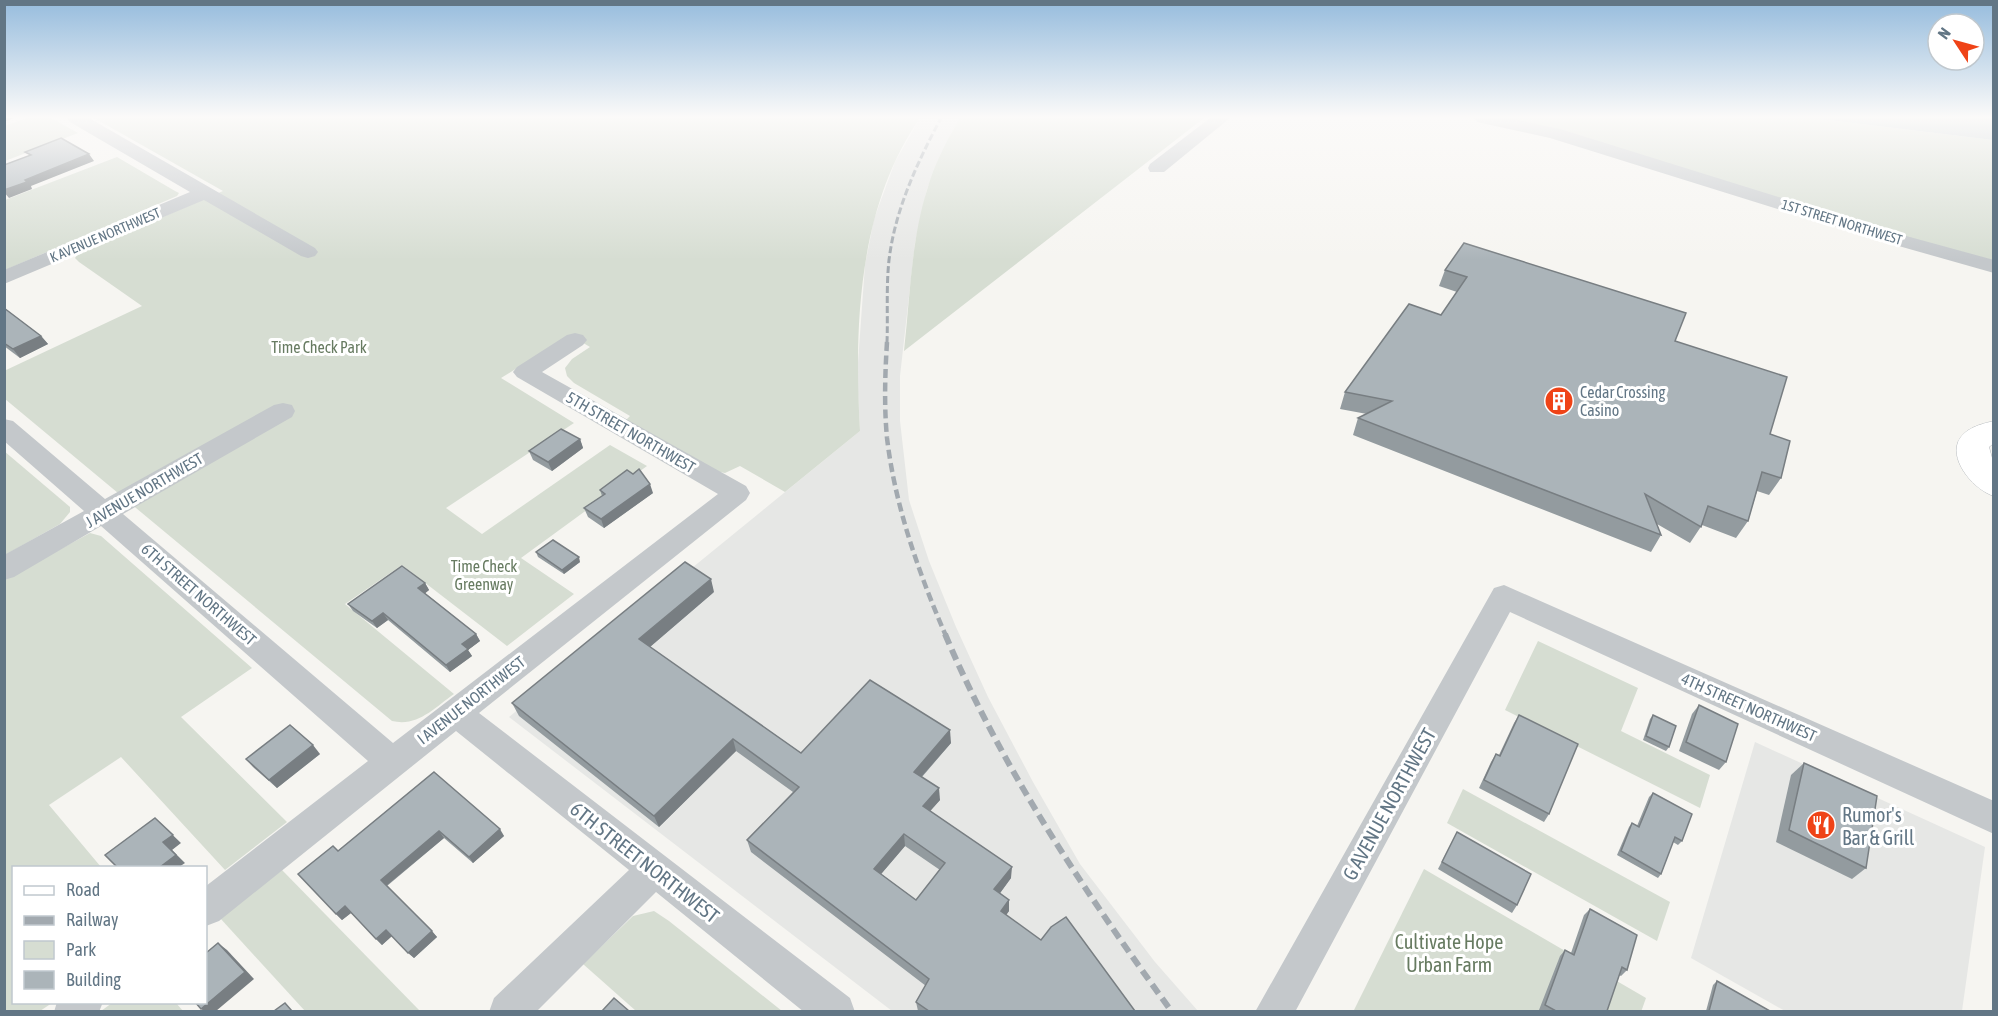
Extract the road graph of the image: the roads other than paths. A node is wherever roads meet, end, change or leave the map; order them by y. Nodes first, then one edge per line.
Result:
1 (158, 165) edge
2 (1160, 165) edge
3 (1658, 165) edge
4 (1157, 168) dead end
5 (205, 193) junction
6 (308, 252) dead end
7 (1994, 267) edge
8 (4, 278) edge
9 (575, 340) dead end
10 (283, 411) dead end
11 (4, 427) edge
12 (1994, 431) edge
13 (1991, 485) edge
14 (736, 493) joint
15 (104, 512) junction
16 (4, 569) edge
17 (1503, 596) joint
18 (455, 712) junction
19 (392, 762) junction
20 (1994, 818) edge
21 (654, 870) junction
22 (207, 907) edge
23 (508, 1011) edge
24 (836, 1011) edge
25 (1274, 1011) edge

1 - 5 street
2 - 4 street
3 - 7 street, 1ST STREET NORTHWEST
5 - 6 street
5 - 8 street, K AVENUE NORTHWEST
9 - 14 street, 5TH STREET NORTHWEST
10 - 15 street, J AVENUE NORTHWEST
11 - 15 street, 6TH STREET NORTHWEST
12 - 13 main road
14 - 18 street, I AVENUE NORTHWEST
15 - 16 street, J AVENUE NORTHWEST
15 - 19 street, 6TH STREET NORTHWEST
17 - 20 street, 4TH STREET NORTHWEST
17 - 25 street, G AVENUE NORTHWEST
18 - 19 street, I AVENUE NORTHWEST
18 - 21 street, 6TH STREET NORTHWEST
19 - 22 street, I AVENUE NORTHWEST
21 - 23 street
21 - 24 street, 6TH STREET NORTHWEST

